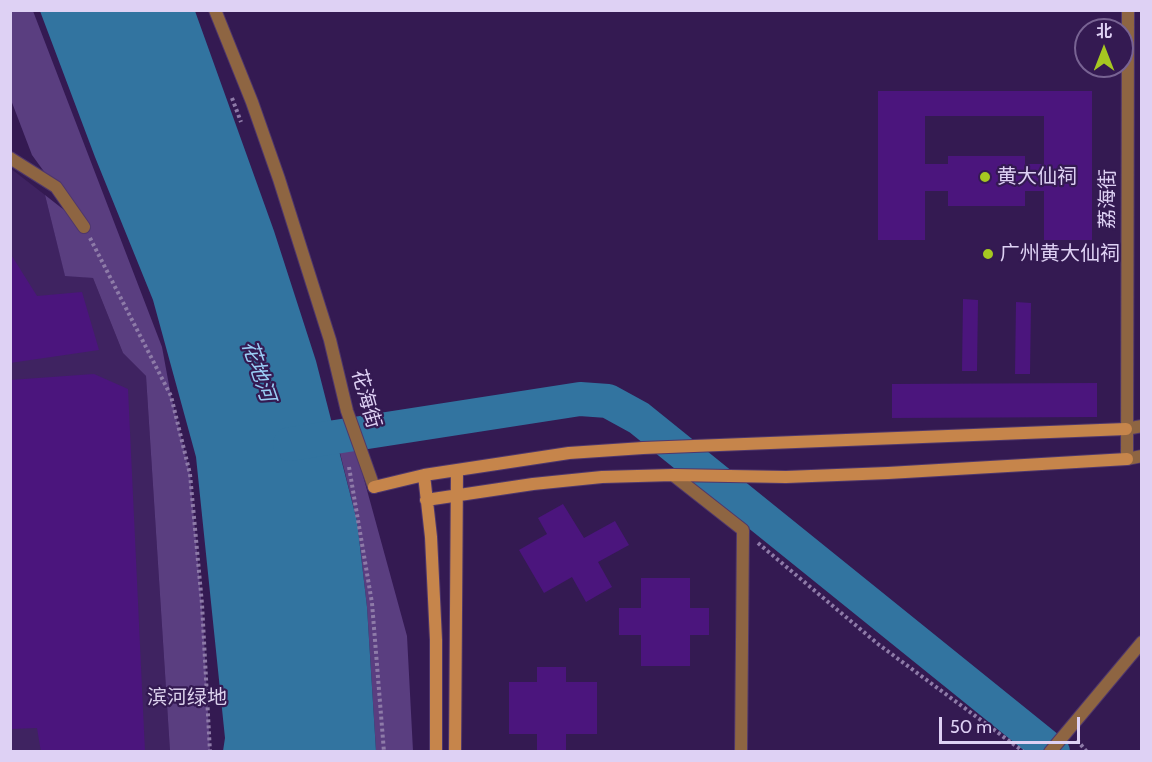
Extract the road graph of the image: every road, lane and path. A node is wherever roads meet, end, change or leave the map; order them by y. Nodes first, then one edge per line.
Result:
1 (215, 10) edge
2 (1128, 10) edge
3 (10, 158) edge
4 (84, 227) joint
5 (1142, 426) edge
6 (1126, 429) junction
7 (1142, 456) edge
8 (1127, 459) junction
9 (349, 465) dead end
10 (456, 470) junction
11 (424, 475) junction
12 (673, 475) junction
13 (457, 495) junction
14 (426, 500) junction
15 (743, 530) junction
16 (1142, 642) edge
17 (210, 752) edge
18 (384, 752) edge
19 (436, 752) edge
20 (455, 752) edge
21 (741, 752) edge
22 (1024, 752) edge
23 (1050, 752) edge

1 - 11 street, 花海街
2 - 6 street, 荔海街
3 - 4 street
4 - 17 path
5 - 6 street
6 - 8 street, 荔海街
6 - 10 street, 花海街
7 - 8 street
8 - 12 street
9 - 18 path
10 - 11 street, 花海街
10 - 13 street
11 - 14 street
12 - 13 street
12 - 15 street
13 - 14 street
13 - 20 street
14 - 19 street
15 - 21 street
15 - 22 path
16 - 23 street

